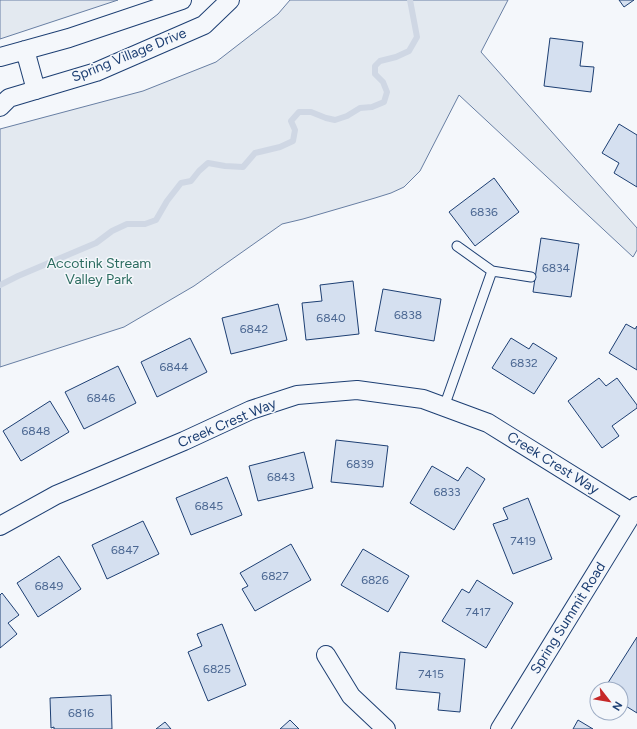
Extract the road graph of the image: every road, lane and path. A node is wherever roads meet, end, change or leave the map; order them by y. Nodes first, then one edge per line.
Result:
1 (182, 0) edge
2 (230, 0) edge
3 (25, 50) junction
4 (0, 57) edge
5 (36, 90) junction
6 (0, 107) edge
7 (457, 246) dead end
8 (492, 271) junction
9 (531, 277) dead end
10 (444, 407) junction
11 (635, 509) edge
12 (0, 526) edge
13 (326, 655) dead end
14 (386, 729) edge
15 (500, 729) edge

1 - 3 street
2 - 5 street, Spring Village Drive
3 - 4 street
3 - 5 street
5 - 6 street, Spring Village Drive
7 - 8 lane
8 - 9 lane
8 - 10 lane
10 - 11 street, Creek Crest Way
10 - 12 street, Creek Crest Way
11 - 15 street, Spring Summit Road
13 - 14 street

